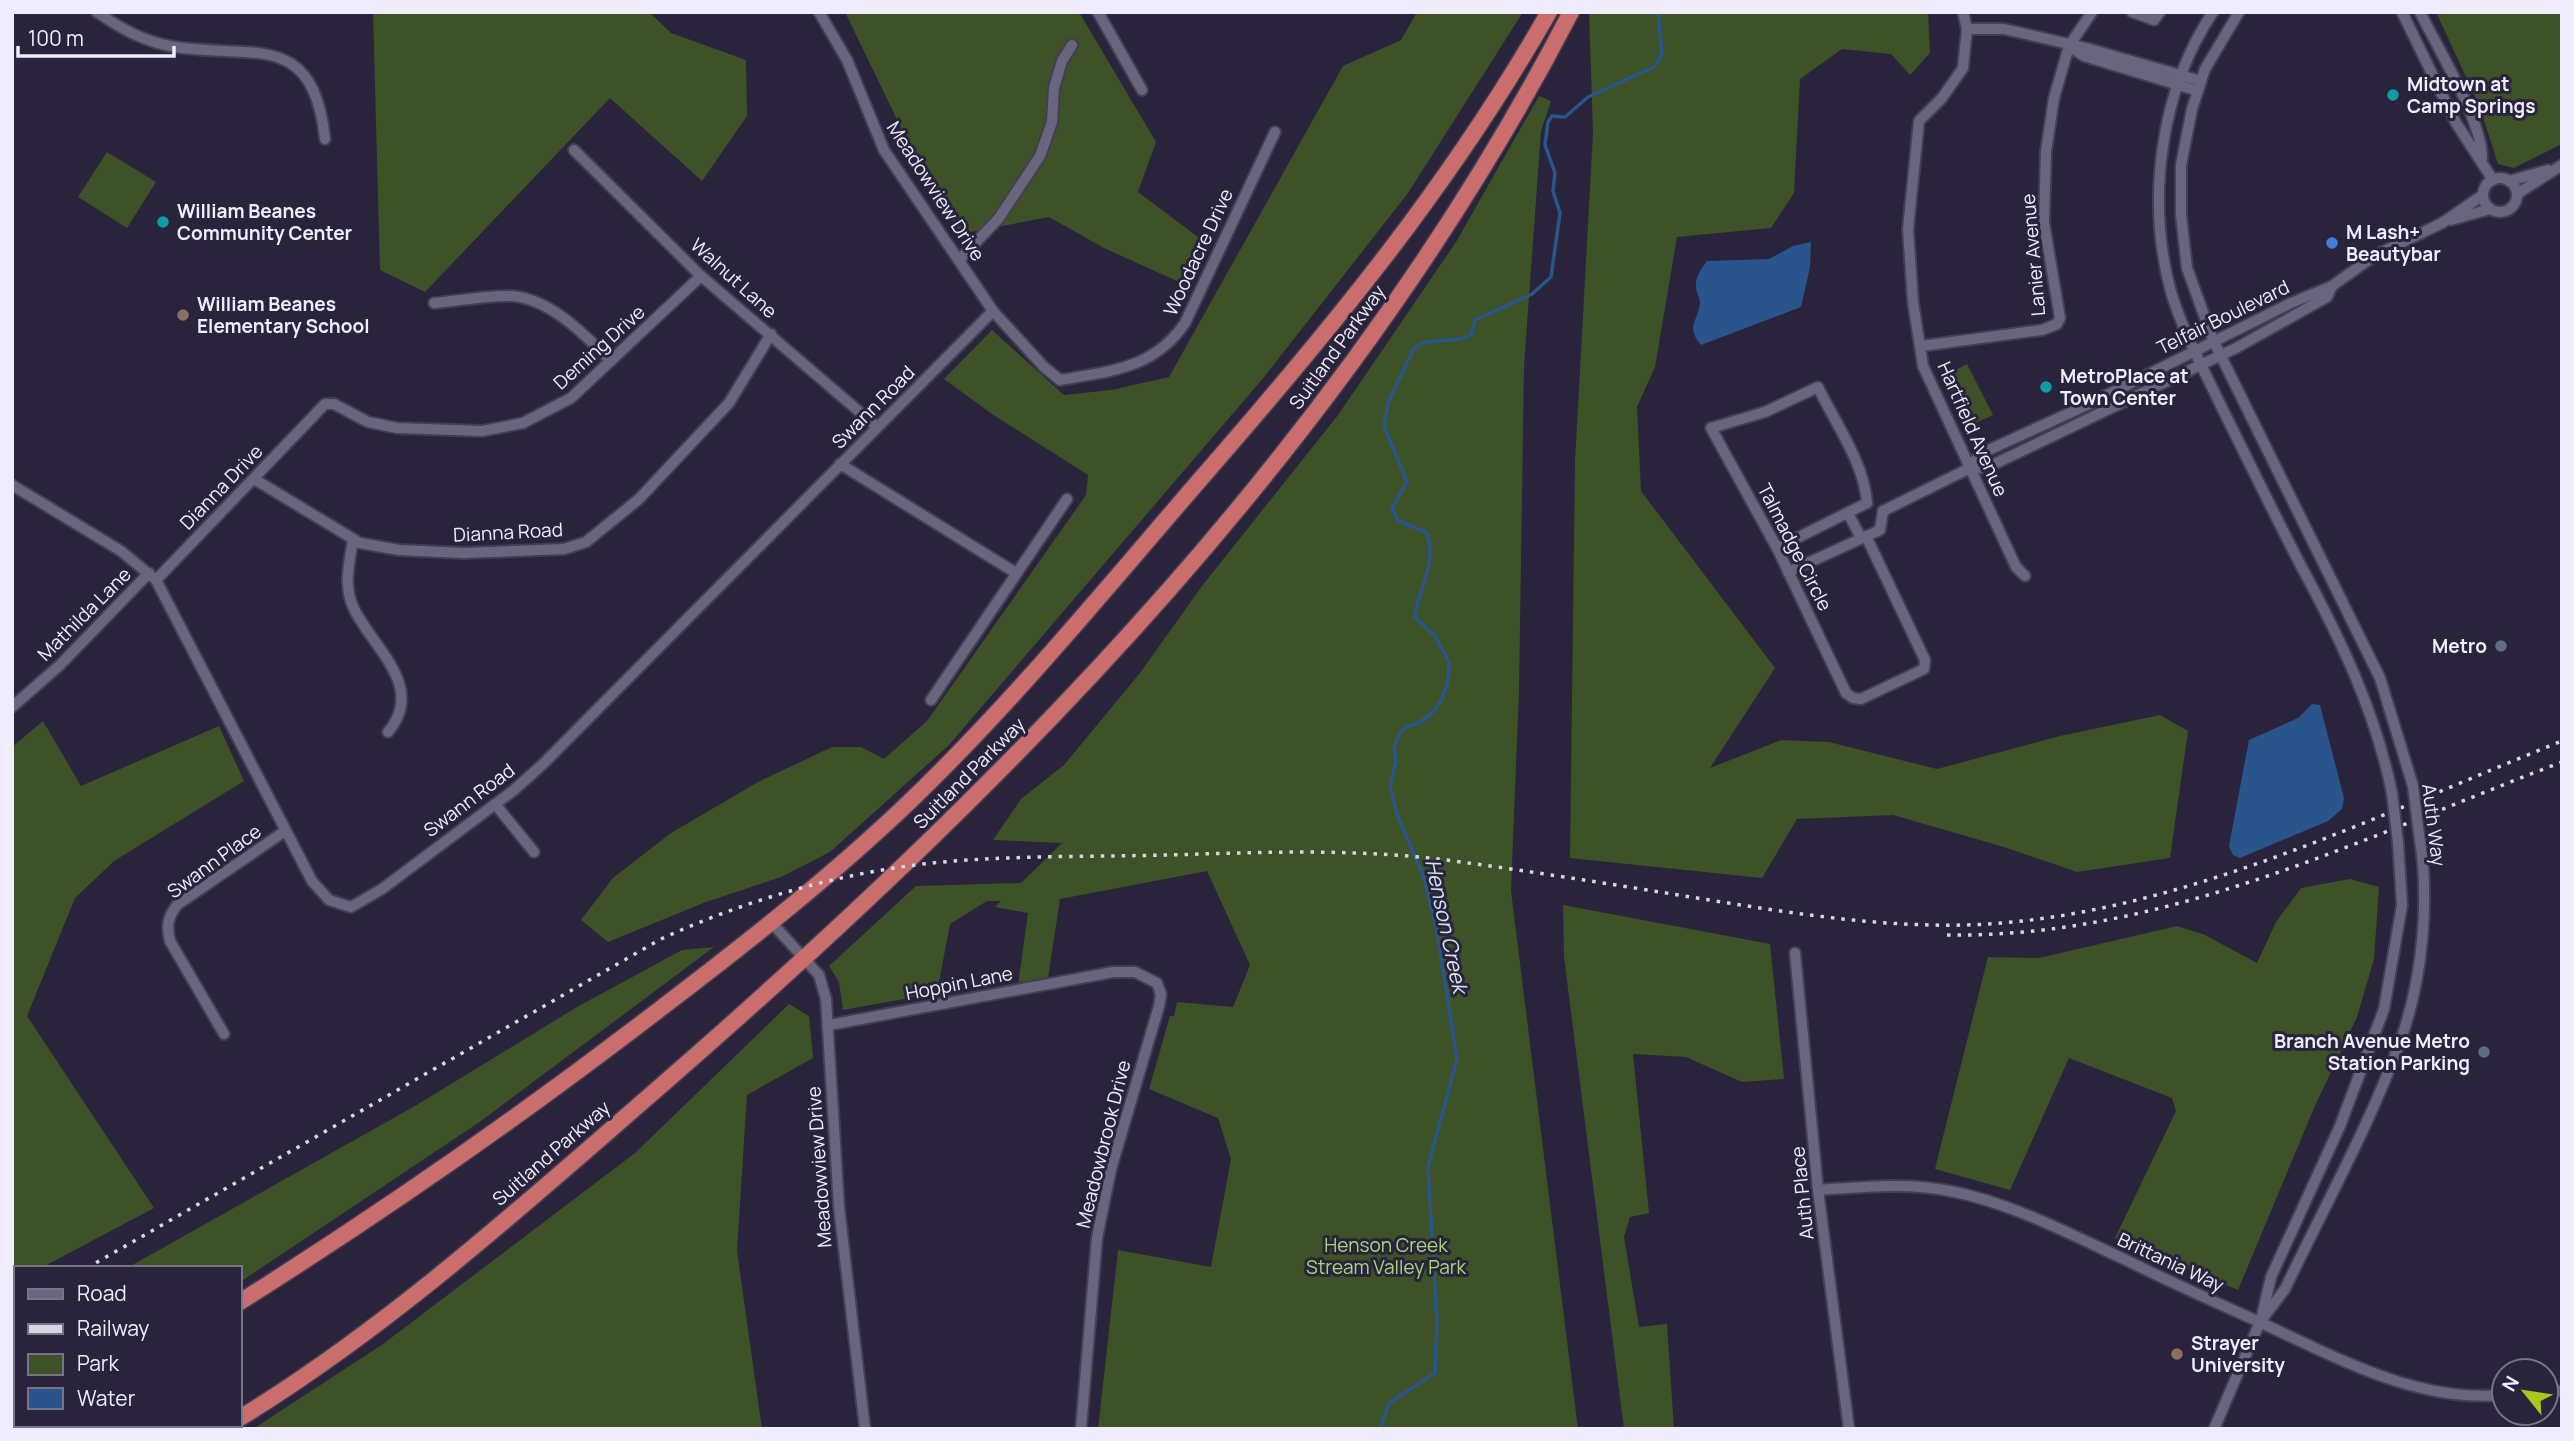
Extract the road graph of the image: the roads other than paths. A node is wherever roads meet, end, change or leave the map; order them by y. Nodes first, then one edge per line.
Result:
1 (97, 12) edge
2 (819, 12) edge
3 (1098, 12) edge
4 (1549, 12) edge
5 (1571, 12) edge
6 (1964, 12) edge
7 (2092, 12) edge
8 (2132, 12) edge
9 (2160, 12) edge
10 (2213, 12) edge
11 (2239, 12) edge
12 (2402, 12) edge
13 (2420, 12) edge
14 (1967, 29) junction
15 (1072, 45) dead end
16 (2069, 46) junction
17 (2180, 80) junction
18 (2200, 86) junction
19 (1142, 90) dead end
20 (1275, 132) dead end
21 (325, 139) dead end
22 (574, 150) dead end
23 (2482, 158) junction
24 (2559, 166) edge
25 (2493, 180) junction
26 (2509, 181) junction
27 (2517, 194) junction
28 (2483, 195) junction
29 (2490, 209) junction
30 (2442, 223) junction
31 (959, 260) junction
32 (701, 276) junction
33 (2332, 286) junction
34 (434, 303) dead end
35 (993, 311) junction
36 (771, 334) junction
37 (2213, 340) junction
38 (1920, 346) junction
39 (2194, 347) junction
40 (2221, 355) junction
41 (611, 361) junction
42 (2200, 364) junction
43 (311, 418) joint
44 (2054, 419) junction
45 (876, 426) junction
46 (2062, 431) junction
47 (840, 464) junction
48 (1970, 468) junction
49 (254, 479) junction
50 (12, 485) edge
51 (1067, 499) dead end
52 (1867, 503) junction
53 (1883, 511) junction
54 (1848, 513) junction
55 (1863, 537) junction
56 (353, 540) junction
57 (1777, 548) junction
58 (1788, 572) junction
59 (1016, 573) junction
60 (152, 576) junction
61 (2025, 576) dead end
62 (931, 700) dead end
63 (12, 707) edge
64 (388, 732) dead end
65 (495, 804) junction
66 (285, 831) junction
67 (534, 852) dead end
68 (771, 922) junction
69 (1795, 953) dead end
70 (803, 959) junction
71 (1096, 975) joint
72 (829, 1026) junction
73 (224, 1034) dead end
74 (1818, 1190) junction
75 (242, 1301) edge
76 (2260, 1322) junction
77 (2490, 1394) edge
78 (242, 1417) edge
79 (1081, 1426) edge
80 (865, 1429) edge
81 (1849, 1429) edge
82 (2214, 1429) edge

1 - 21 street
2 - 31 street, Meadowview Drive
3 - 19 street
4 - 68 highway, Suitland Parkway
5 - 70 highway, Suitland Parkway
6 - 14 street, Hartfield Avenue
7 - 16 street, Lanier Avenue
8 - 9 street
10 - 17 street, Auth Way
11 - 18 street, Auth Way
12 - 23 street
13 - 23 street
14 - 16 street
14 - 38 street, Hartfield Avenue
15 - 31 street
16 - 17 street
16 - 38 street, Lanier Avenue
17 - 18 street
17 - 39 street, Auth Way
18 - 37 street, Auth Way
20 - 35 street, Woodacre Drive
22 - 32 street, Walnut Lane
23 - 25 street
24 - 26 street
24 - 27 street
25 - 26 street
25 - 28 street
26 - 27 street
27 - 29 street
28 - 29 street
28 - 30 street, Telfair Boulevard
29 - 30 street, Telfair Boulevard
30 - 33 street, Telfair Boulevard
31 - 35 street, Meadowview Drive
32 - 36 street, Walnut Lane
32 - 41 street, Deming Drive
33 - 37 street, Telfair Boulevard
33 - 40 street, Telfair Boulevard
34 - 41 street
35 - 45 street, Swann Road
36 - 45 street, Walnut Lane
36 - 56 street, Dianna Road
37 - 39 street, Telfair Boulevard
37 - 40 street, Auth Way
38 - 48 street, Hartfield Avenue
39 - 42 street, Auth Way
39 - 44 street, Telfair Boulevard
40 - 42 street, Telfair Boulevard
40 - 76 street, Auth Way, bridge
41 - 43 street, Deming Drive
42 - 46 street, Telfair Boulevard
42 - 76 street, Auth Way, bridge
43 - 49 street, Dianna Drive
44 - 46 street
44 - 48 street, Telfair Boulevard
45 - 47 street, Swann Road
46 - 48 street, Telfair Boulevard
47 - 59 street
47 - 65 street, Swann Road
48 - 53 street, Telfair Boulevard
48 - 61 street, Hartfield Avenue
49 - 56 street, Dianna Road
49 - 60 street, Dianna Drive
50 - 60 street, Swann Road
51 - 59 street
52 - 53 street
52 - 54 street
52 - 57 street, Talmadge Circle
53 - 55 street, Telfair Boulevard
54 - 55 street
54 - 57 street
55 - 58 street
55 - 58 street, Talmadge Circle
56 - 64 street
57 - 58 street, Talmadge Circle
59 - 62 street
60 - 63 street, Mathilda Lane
60 - 66 street, Swann Road
65 - 66 street, Swann Road
65 - 67 street
66 - 73 street, Swann Place
68 - 70 street, Meadowview Drive
68 - 75 highway, Suitland Parkway
69 - 74 street, Auth Place
70 - 72 street, Meadowview Drive
70 - 78 highway, Suitland Parkway
71 - 72 street, Hoppin Lane
71 - 79 street, Meadowbrook Drive
72 - 80 street, Meadowview Drive
74 - 76 street, Brittania Way
74 - 81 street, Auth Place
76 - 77 street, Brittania Way
76 - 82 street, Auth Way

